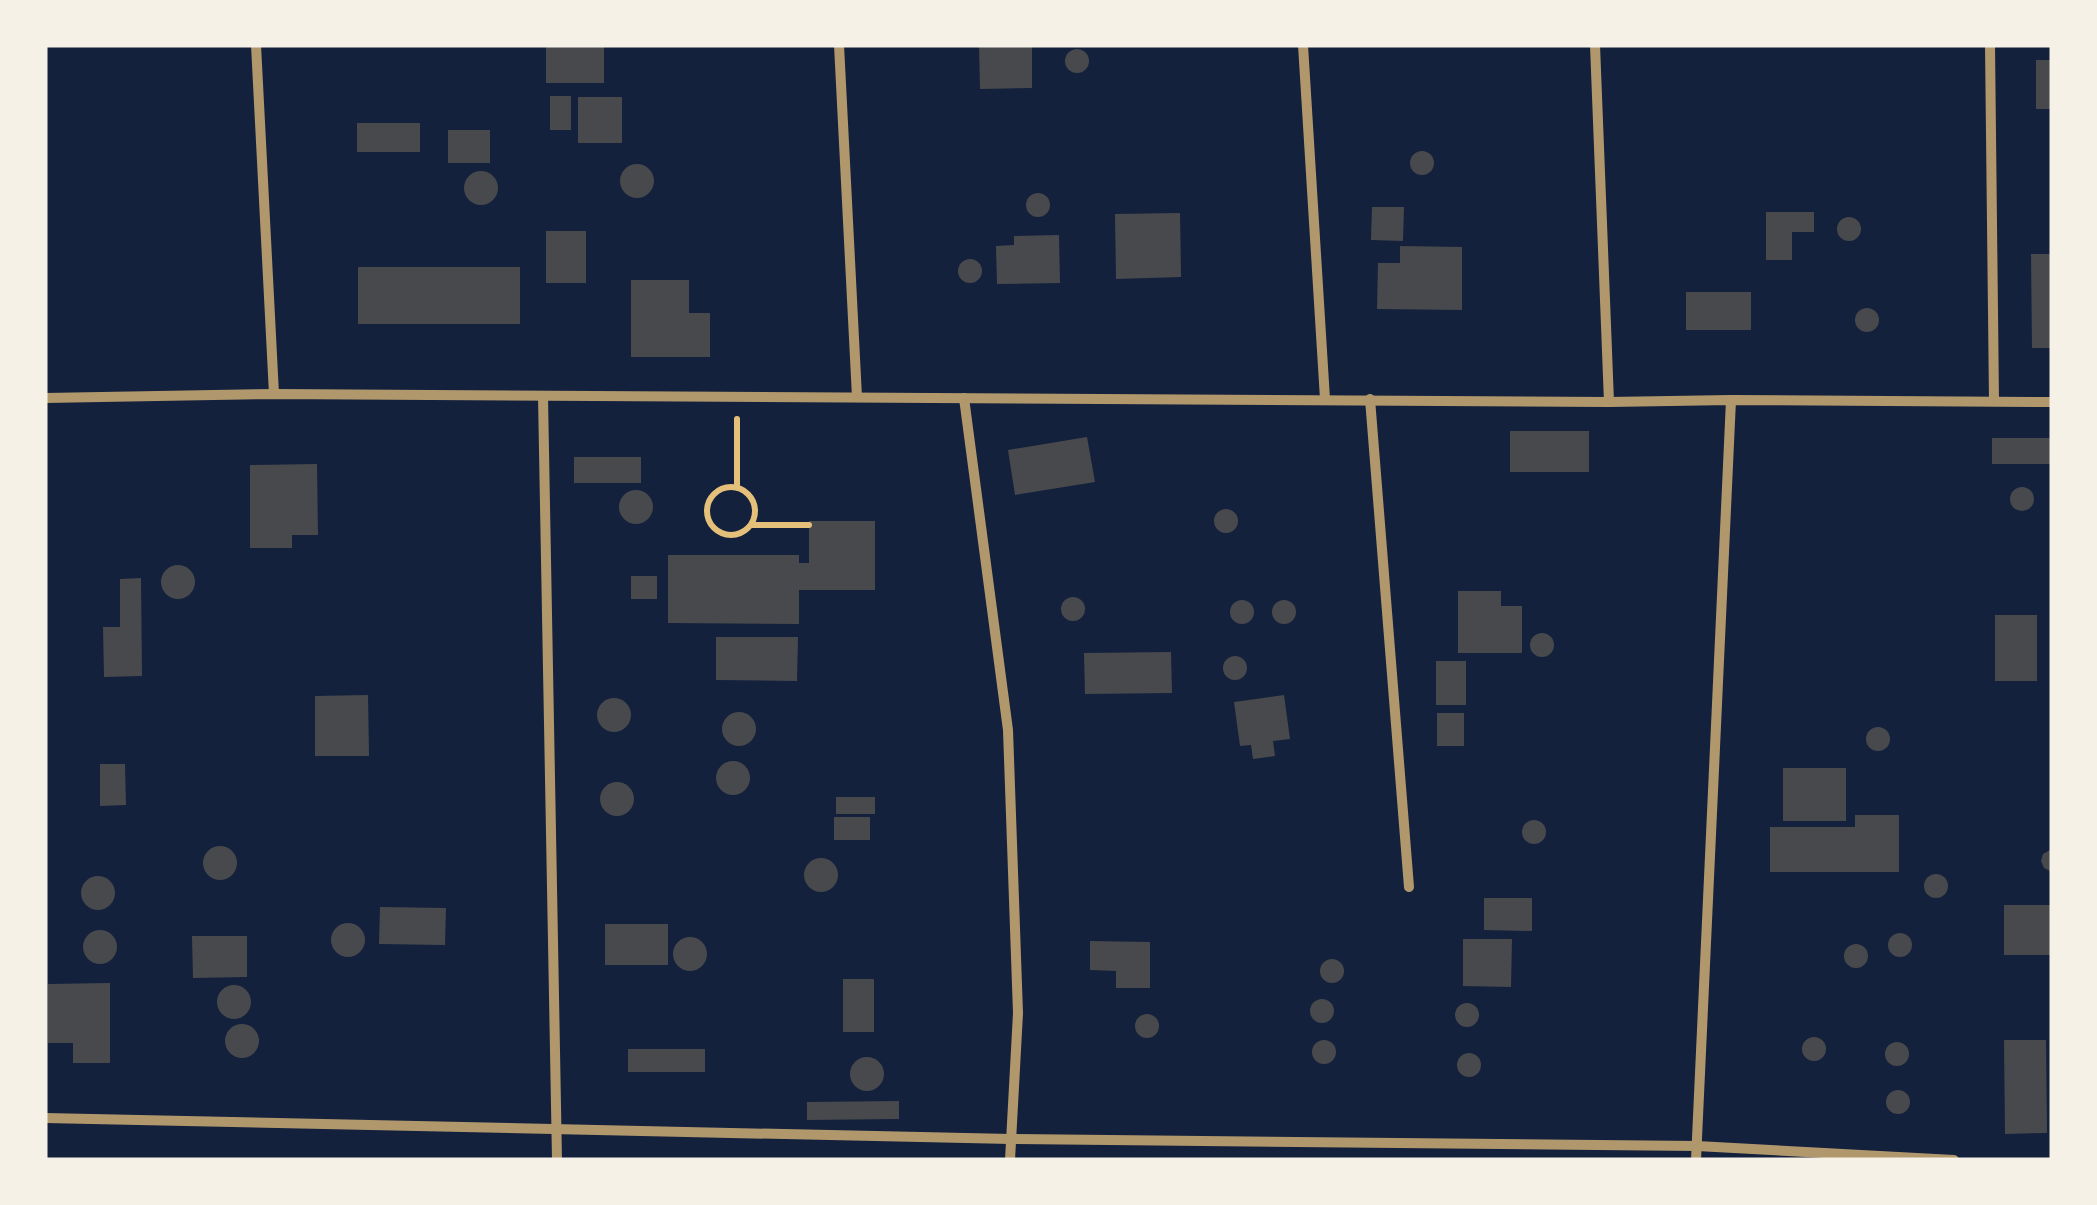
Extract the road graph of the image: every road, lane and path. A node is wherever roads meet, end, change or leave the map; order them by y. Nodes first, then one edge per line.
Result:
1 (256, 45) edge
2 (839, 45) edge
3 (1303, 45) edge
4 (1595, 45) edge
5 (1990, 45) edge
6 (274, 394) junction
7 (542, 396) junction
8 (856, 396) junction
9 (45, 398) edge
10 (736, 398) junction
11 (964, 398) junction
12 (1325, 399) junction
13 (1370, 399) junction
14 (1731, 400) junction
15 (1994, 401) junction
16 (1610, 402) junction
17 (2052, 402) edge
18 (738, 486) junction
19 (752, 525) junction
20 (809, 525) dead end
21 (1410, 887) dead end
22 (45, 1118) edge
23 (557, 1130) junction
24 (1011, 1139) junction
25 (1698, 1146) junction
26 (557, 1160) edge
27 (1010, 1160) edge
28 (1696, 1160) edge
29 (1954, 1160) edge

1 - 6 street
2 - 8 street
3 - 12 street
4 - 16 street
5 - 15 street
6 - 7 street
6 - 9 street
7 - 10 street
7 - 23 street
8 - 10 street
8 - 11 street
10 - 18 path
11 - 12 street
11 - 24 street
12 - 13 street
13 - 16 street
13 - 21 street
14 - 15 street
14 - 16 street
14 - 25 street
15 - 17 street
18 - 19 path
18 - 19 path
19 - 20 path
22 - 23 street
23 - 24 street
23 - 26 street
24 - 25 street
24 - 27 street
25 - 28 street
25 - 29 street

